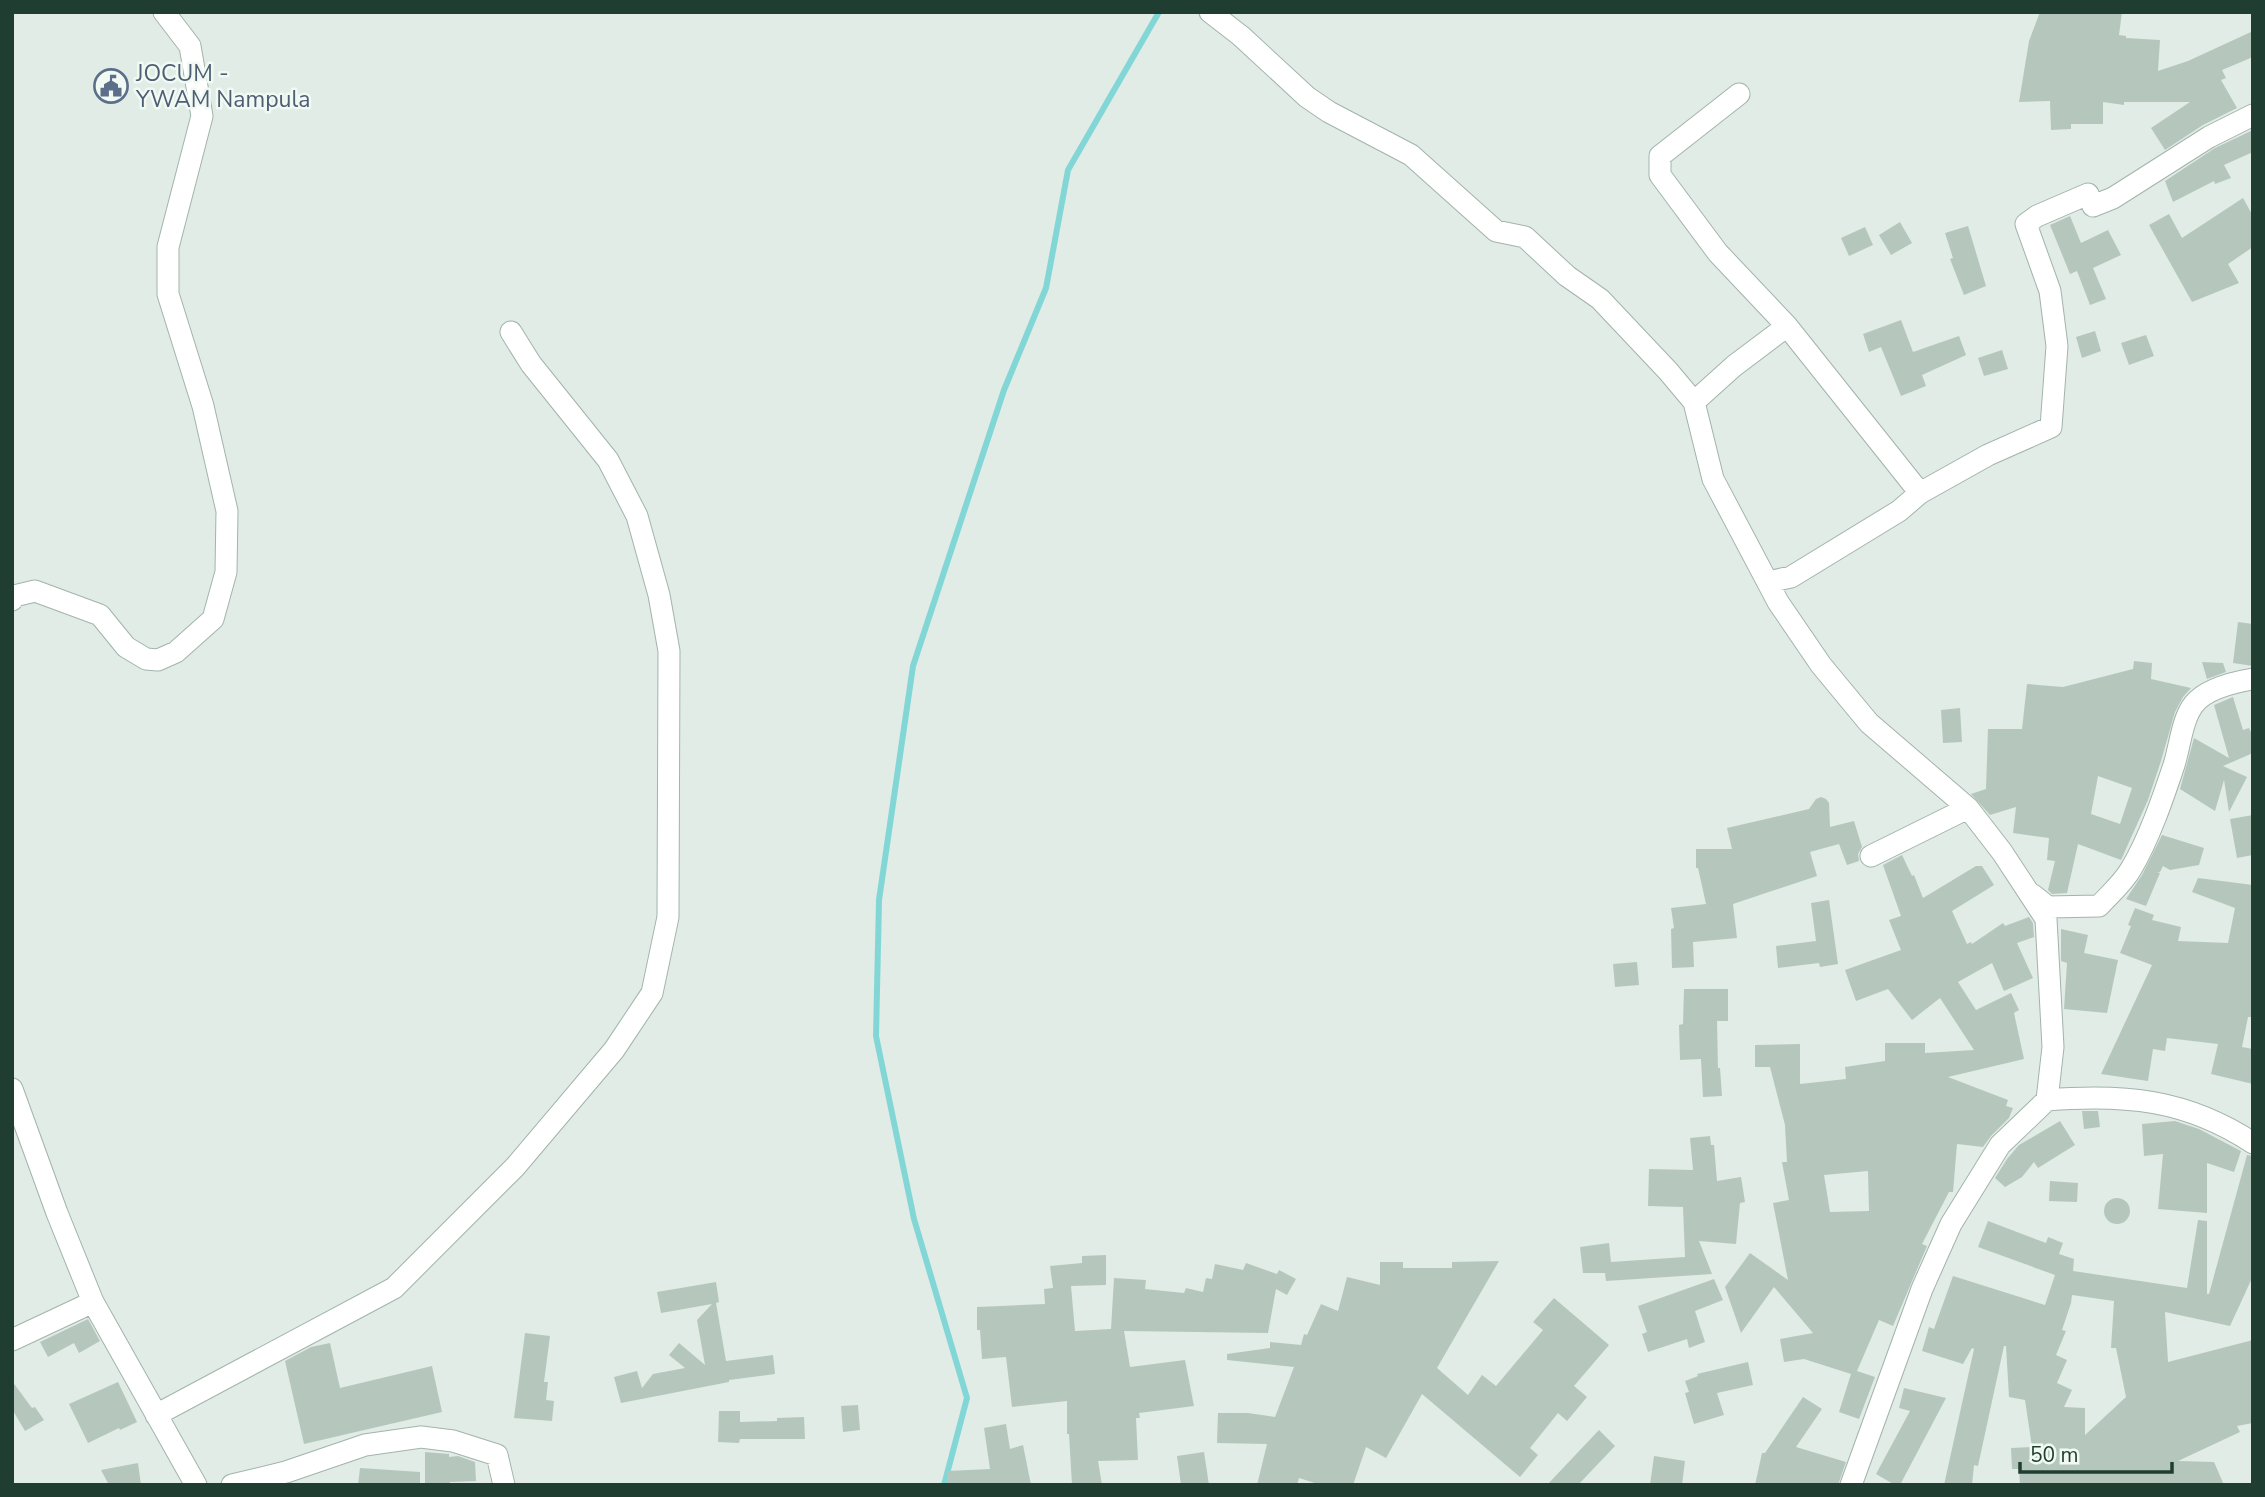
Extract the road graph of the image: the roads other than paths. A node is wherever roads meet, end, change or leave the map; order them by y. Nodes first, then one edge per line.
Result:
1 (163, 12) edge
2 (1210, 12) edge
3 (1739, 94) dead end
4 (2253, 115) edge
5 (1787, 326) junction
6 (511, 332) dead end
7 (1694, 402) junction
8 (1920, 494) junction
9 (1768, 582) junction
10 (12, 600) edge
11 (2253, 679) edge
12 (1968, 808) junction
13 (1871, 856) dead end
14 (2031, 893) junction
15 (12, 1089) edge
16 (2047, 1100) junction
17 (2253, 1143) edge
18 (93, 1302) junction
19 (12, 1340) edge
20 (156, 1415) junction
21 (196, 1485) edge
22 (232, 1485) edge
23 (504, 1485) edge
24 (1851, 1485) edge

1 - 10 street
2 - 7 street
3 - 5 street
4 - 8 street
5 - 7 street
5 - 8 street
6 - 20 street
7 - 9 street
8 - 9 street
9 - 12 street
11 - 14 street
12 - 13 street
12 - 14 street
14 - 16 street
15 - 18 street
16 - 17 street
16 - 24 street
18 - 19 street
18 - 20 street
20 - 21 street
22 - 23 street

